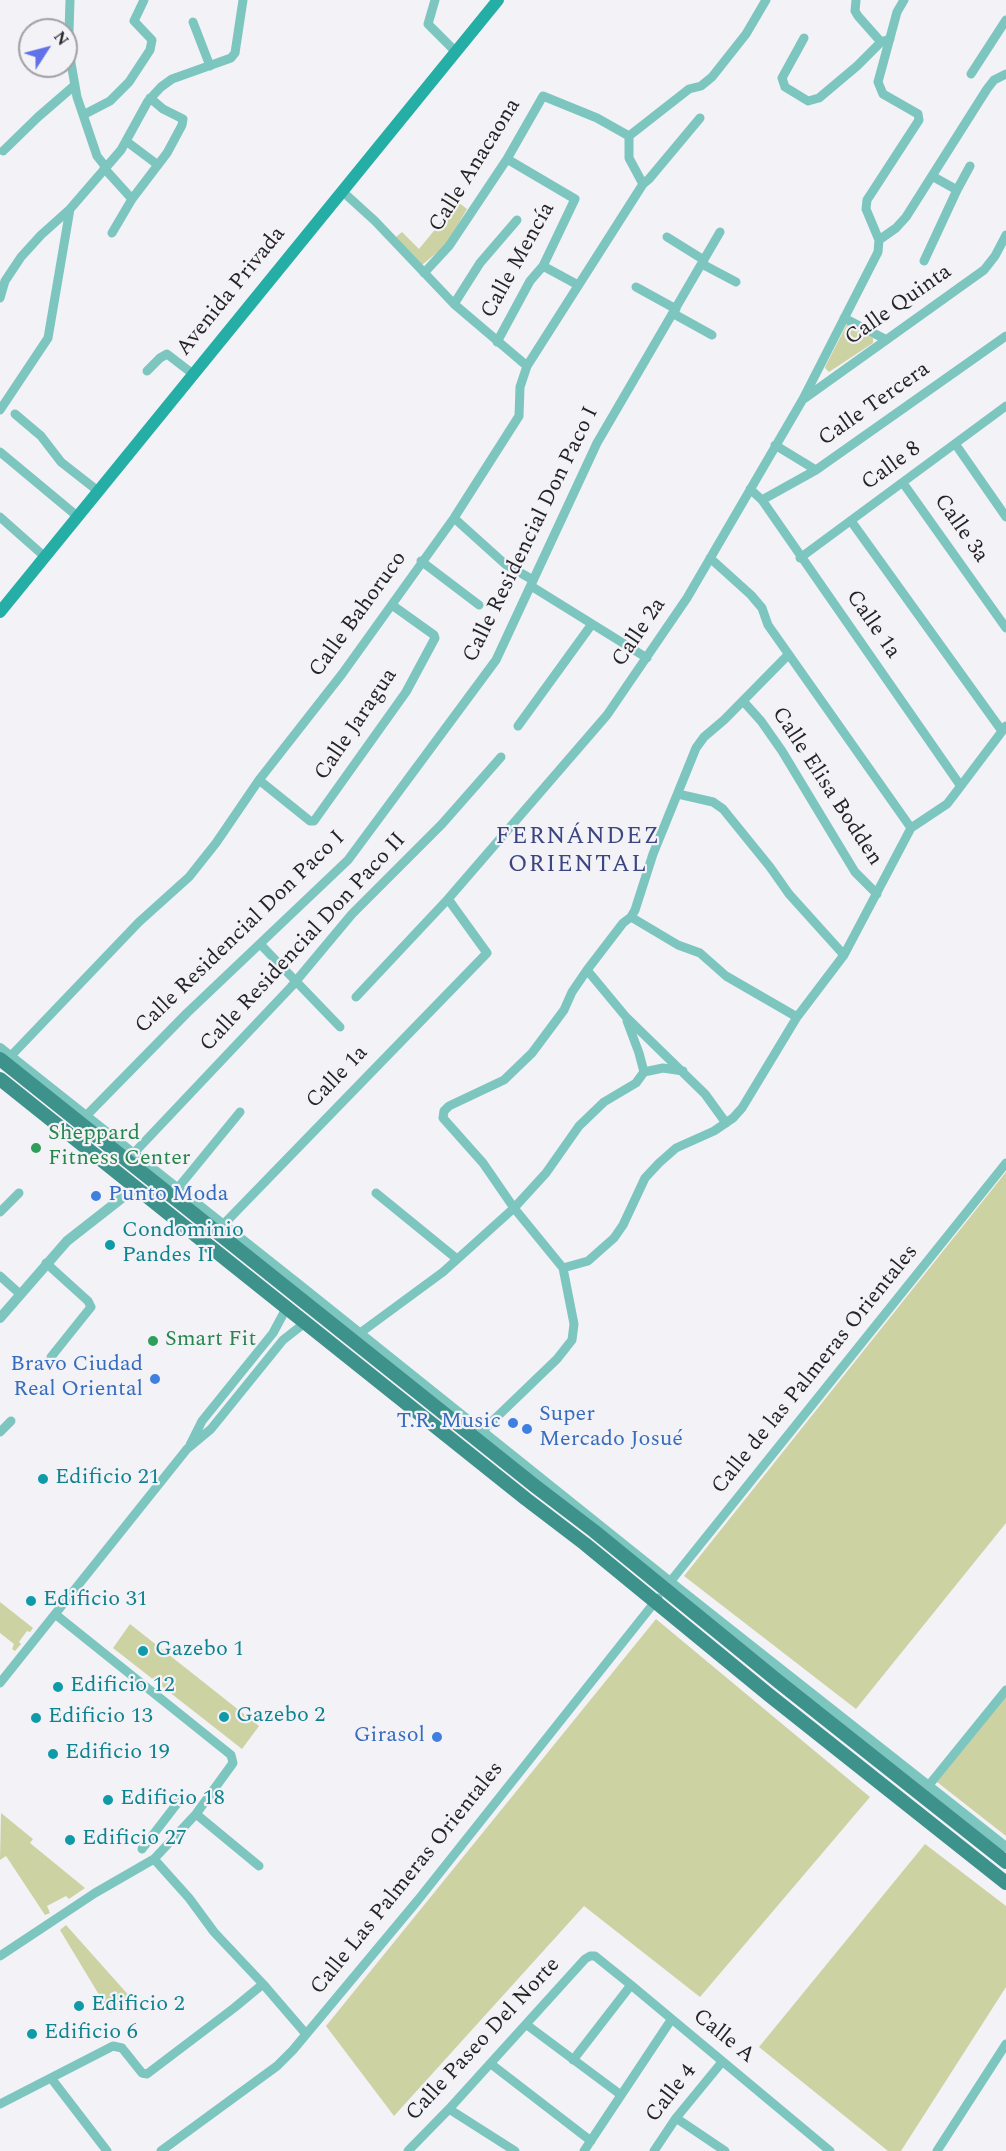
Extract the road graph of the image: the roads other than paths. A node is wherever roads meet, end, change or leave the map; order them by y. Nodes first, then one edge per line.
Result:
1 (70, 0) edge
2 (144, 0) edge
3 (243, 0) edge
4 (435, 0) edge
5 (766, 0) edge
6 (856, 0) edge
7 (904, 0) edge
8 (494, 1) edge
9 (1006, 20) edge
10 (193, 22) dead end
11 (804, 38) dead end
12 (885, 40) junction
13 (456, 52) junction
14 (210, 66) junction
15 (971, 74) dead end
16 (1006, 74) edge
17 (75, 84) junction
18 (150, 98) junction
19 (83, 115) junction
20 (700, 118) dead end
21 (629, 136) junction
22 (126, 141) junction
23 (3, 152) dead end
24 (507, 159) junction
25 (158, 165) junction
26 (970, 166) dead end
27 (105, 167) junction
28 (932, 176) junction
29 (643, 184) junction
30 (957, 190) junction
31 (342, 191) junction
32 (132, 199) junction
33 (70, 209) junction
34 (517, 220) dead end
35 (112, 232) dead end
36 (720, 232) dead end
37 (1006, 235) edge
38 (668, 237) dead end
39 (879, 240) junction
40 (924, 261) dead end
41 (703, 262) junction
42 (543, 266) junction
43 (424, 273) junction
44 (735, 282) dead end
45 (578, 285) junction
46 (636, 287) dead end
47 (0, 298) edge
48 (454, 304) junction
49 (675, 312) junction
50 (844, 318) junction
51 (712, 335) dead end
52 (1006, 336) edge
53 (885, 339) junction
54 (497, 342) junction
55 (527, 366) junction
56 (147, 371) dead end
57 (193, 374) junction
58 (804, 399) junction
59 (1006, 406) edge
60 (0, 410) edge
61 (15, 414) dead end
62 (775, 445) junction
63 (956, 445) junction
64 (0, 452) edge
65 (816, 470) junction
66 (903, 483) junction
67 (750, 489) junction
68 (98, 491) junction
69 (762, 500) junction
70 (77, 516) junction
71 (0, 517) edge
72 (1006, 517) edge
73 (454, 518) junction
74 (851, 521) junction
75 (44, 556) junction
76 (710, 558) junction
77 (800, 558) junction
78 (421, 561) junction
79 (532, 583) junction
80 (392, 605) junction
81 (479, 605) dead end
82 (0, 612) edge
83 (592, 624) junction
84 (1006, 628) edge
85 (788, 655) junction
86 (647, 658) junction
87 (743, 701) junction
88 (518, 726) dead end
89 (1004, 728) edge
90 (501, 757) dead end
91 (259, 780) junction
92 (960, 785) junction
93 (678, 794) junction
94 (911, 828) junction
95 (877, 894) junction
96 (448, 899) junction
97 (631, 917) junction
98 (261, 945) junction
99 (844, 955) junction
100 (587, 970) junction
101 (295, 980) junction
102 (356, 997) dead end
103 (626, 1017) junction
104 (797, 1017) junction
105 (340, 1027) dead end
106 (0, 1048) edge
107 (5, 1059) edge
108 (683, 1071) junction
109 (644, 1072) junction
110 (0, 1079) edge
111 (240, 1112) dead end
112 (84, 1119) junction
113 (726, 1123) junction
114 (133, 1154) junction
115 (1006, 1163) edge
116 (136, 1187) junction
117 (177, 1189) junction
118 (19, 1193) dead end
119 (376, 1193) dead end
120 (514, 1208) junction
121 (0, 1212) edge
122 (220, 1228) junction
123 (457, 1259) junction
124 (46, 1263) junction
125 (563, 1268) junction
126 (0, 1276) edge
127 (20, 1294) junction
128 (287, 1307) junction
129 (0, 1318) edge
130 (306, 1322) junction
131 (355, 1336) junction
132 (51, 1357) dead end
133 (11, 1421) dead end
134 (202, 1421) junction
135 (212, 1428) junction
136 (0, 1432) edge
137 (478, 1435) junction
138 (187, 1449) junction
139 (667, 1585) junction
140 (656, 1601) junction
141 (55, 1614) junction
142 (0, 1683) edge
143 (1006, 1690) edge
144 (925, 1790) junction
145 (179, 1801) dead end
146 (196, 1814) junction
147 (1006, 1847) edge
148 (142, 1849) dead end
149 (154, 1859) junction
150 (1006, 1862) edge
151 (259, 1866) dead end
152 (1006, 1883) edge
153 (0, 1956) edge
154 (590, 1956) joint
155 (263, 1984) junction
156 (631, 1985) junction
157 (671, 2020) junction
158 (527, 2025) junction
159 (306, 2034) junction
160 (1006, 2044) edge
161 (573, 2060) junction
162 (722, 2062) junction
163 (491, 2064) junction
164 (51, 2078) junction
165 (621, 2095) junction
166 (0, 2104) edge
167 (449, 2109) junction
168 (676, 2118) junction
169 (591, 2141) junction
170 (107, 2151) edge
171 (160, 2151) edge
172 (408, 2151) edge
173 (515, 2151) edge
174 (584, 2151) edge
175 (654, 2151) edge
176 (725, 2151) edge
177 (830, 2151) edge
178 (938, 2151) edge

1 - 17 street
2 - 19 street
3 - 14 street
4 - 13 street
5 - 21 street
6 - 12 street
7 - 12 street
8 - 13 main road, Avenida Privada
9 - 15 street
10 - 14 street
11 - 12 street
12 - 39 street
13 - 31 main road, Avenida Privada
14 - 18 street
16 - 28 street
17 - 19 street
17 - 23 street
18 - 22 street
18 - 25 street
19 - 27 street
20 - 29 street, Calle Bahoruco
21 - 24 street, Calle Anacaona
21 - 29 street
22 - 25 street
22 - 27 street
24 - 42 street, Calle Mencía
24 - 43 street, Calle Anacaona
25 - 32 street
26 - 30 street
27 - 32 street
27 - 33 street
28 - 30 street
28 - 39 street
29 - 45 street, Calle Bahoruco
30 - 40 street
31 - 43 street
31 - 57 main road, Avenida Privada
32 - 35 street
33 - 47 street
33 - 60 street
34 - 48 street
36 - 41 street, Calle Residencial Don Paco I
37 - 53 street, Calle Quinta
38 - 41 street
39 - 50 street, Calle 2a
41 - 44 street
41 - 49 street, Calle Residencial Don Paco I
42 - 45 street
42 - 54 street, Calle Mencía
43 - 48 street
45 - 55 street, Calle Bahoruco
46 - 49 street
48 - 54 street
49 - 51 street
49 - 79 street, Calle Residencial Don Paco I
50 - 53 street
50 - 58 street, Calle 2a
52 - 65 street, Calle Tercera
53 - 58 street, Calle Quinta
54 - 55 street
55 - 73 street, Calle Bahoruco
56 - 57 street
57 - 68 main road, Avenida Privada
58 - 62 street, Calle 2a
59 - 63 street, Calle 8
61 - 68 street
62 - 65 street
62 - 67 street, Calle 2a
63 - 66 street, Calle 8
63 - 72 street
64 - 70 street
65 - 69 street, Calle Tercera
66 - 74 street, Calle 8
66 - 84 street, Calle 3a
67 - 69 street, Calle 1a
67 - 76 street, Calle 2a
68 - 70 main road, Avenida Privada
69 - 77 street, Calle 1a
70 - 75 main road, Avenida Privada
71 - 75 street
73 - 78 street, Calle Bahoruco
73 - 79 street
74 - 77 street, Calle 8
74 - 89 street
75 - 82 main road, Avenida Privada
76 - 85 street
76 - 86 street, Calle 2a
77 - 92 street, Calle 1a
78 - 80 street, Calle Bahoruco
78 - 81 street
79 - 83 street
79 - 98 street, Calle Residencial Don Paco I
80 - 91 street, Calle Bahoruco
80 - 91 street, Calle Jaragua
83 - 86 street
83 - 88 street
85 - 87 street
85 - 94 street
86 - 96 street, Calle 2a
87 - 93 street
87 - 95 street, Calle Elisa Bodden
89 - 92 street
90 - 101 street, Calle Residencial Don Paco II
91 - 107 street, Calle Bahoruco
92 - 94 street
93 - 97 street
93 - 99 street
94 - 95 street
95 - 99 street
96 - 102 street, Calle 2a
96 - 122 street, Calle 1a
97 - 100 street
97 - 104 street
98 - 101 street
98 - 112 street, Calle Residencial Don Paco I
99 - 104 street
100 - 103 street
100 - 120 street
101 - 105 street
101 - 114 street, Calle Residencial Don Paco II
103 - 108 street
103 - 109 street
104 - 113 street
106 - 107 street
107 - 112 main road
108 - 109 street
108 - 113 street
109 - 120 street
110 - 116 main road
111 - 117 street
112 - 114 street
112 - 122 main road
113 - 125 street
114 - 117 street
115 - 139 street, Calle de las Palmeras Orientales
116 - 124 street
116 - 128 main road
117 - 122 street
118 - 121 street
119 - 123 street
120 - 123 street
120 - 125 street
122 - 131 main road
123 - 131 street
124 - 127 street
124 - 132 street
125 - 137 street
126 - 127 street
127 - 129 street
128 - 130 main road
128 - 134 street
130 - 135 street
130 - 140 main road
131 - 137 main road
133 - 136 street
134 - 135 street
134 - 138 street
135 - 138 street
137 - 139 main road
138 - 141 street
139 - 140 street, Calle de las Palmeras Orientales
139 - 144 main road
140 - 152 main road
140 - 159 street, Calle Las Palmeras Orientales
141 - 142 street
141 - 146 street
143 - 144 street
144 - 147 street
144 - 150 main road
145 - 148 street
146 - 149 street
146 - 151 street
149 - 153 street
149 - 155 street
154 - 156 street, Calle A
154 - 158 street, Calle Paseo Del Norte
155 - 159 street
155 - 164 street
156 - 157 street, Calle A
156 - 161 street
157 - 162 street, Calle A
157 - 165 street
158 - 161 street
158 - 163 street, Calle Paseo Del Norte
159 - 171 street, Calle Las Palmeras Orientales
160 - 178 street
161 - 165 street
162 - 168 street, Calle 4
162 - 177 street, Calle A
163 - 167 street, Calle Paseo Del Norte
163 - 169 street
164 - 166 street
164 - 170 street
165 - 169 street
167 - 172 street, Calle Paseo Del Norte
167 - 173 street
168 - 175 street, Calle 4
168 - 176 street
169 - 174 street

